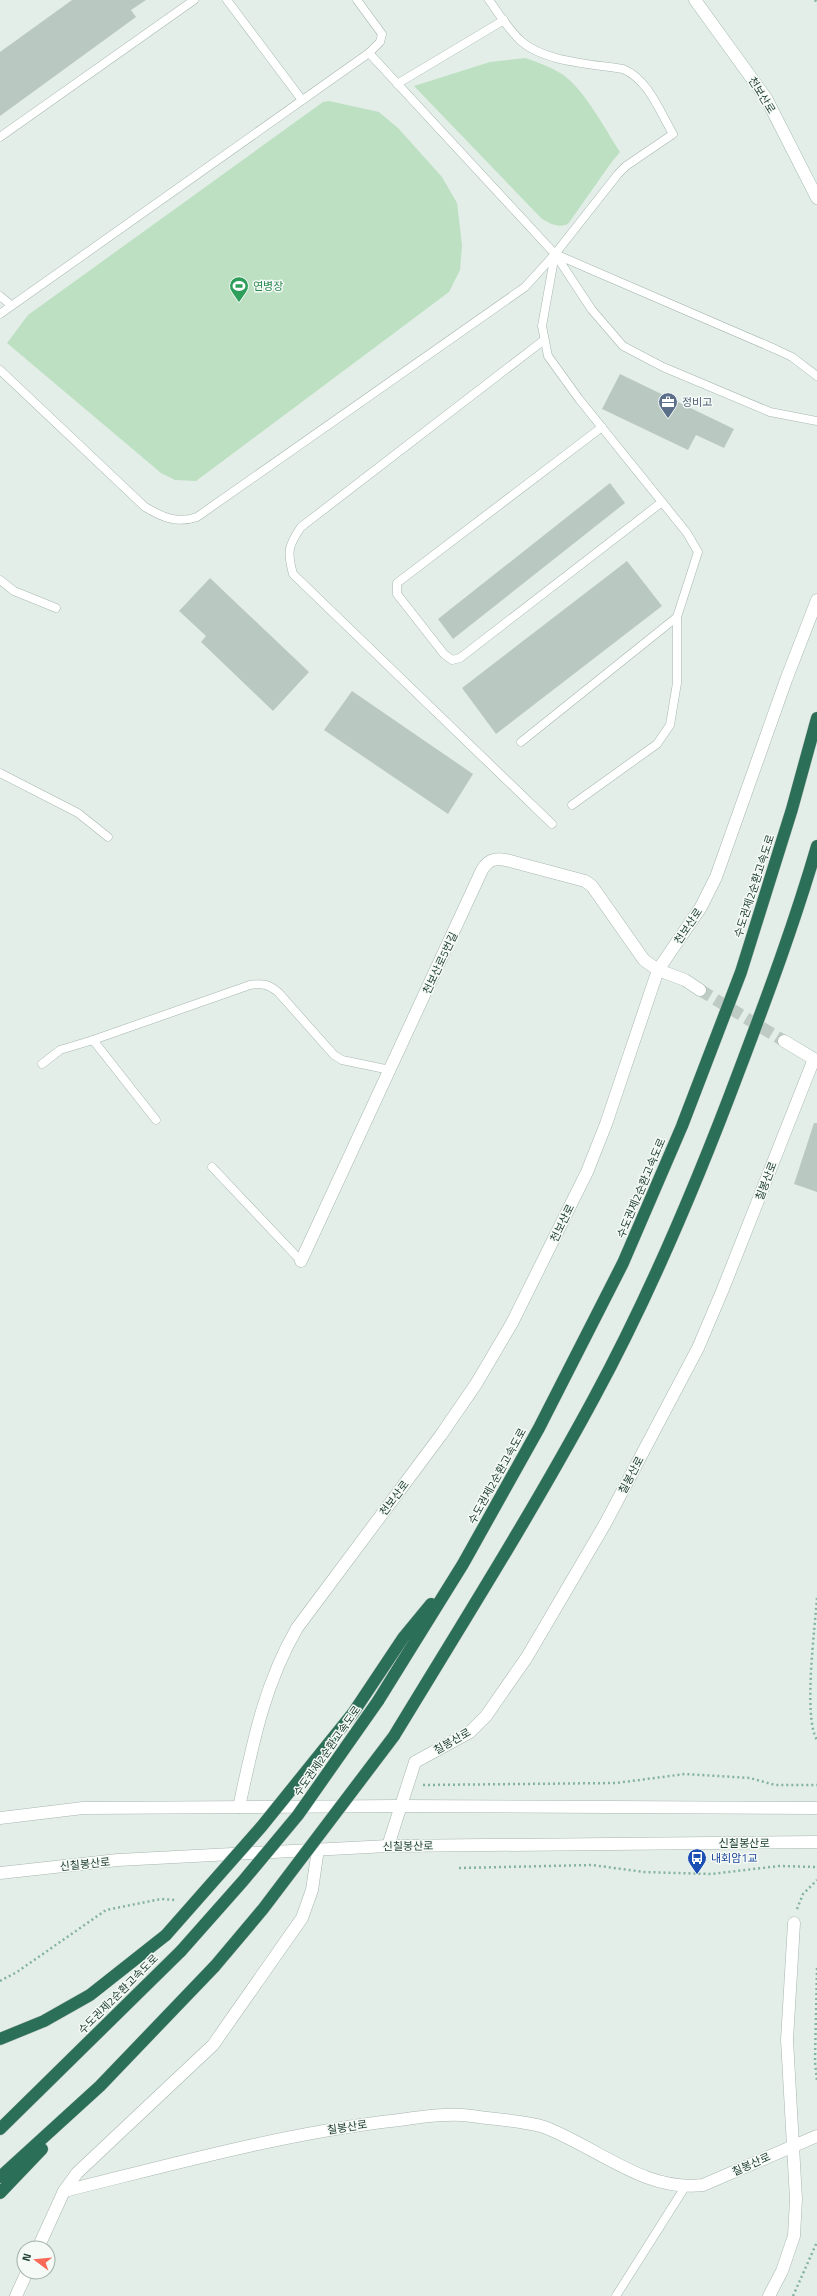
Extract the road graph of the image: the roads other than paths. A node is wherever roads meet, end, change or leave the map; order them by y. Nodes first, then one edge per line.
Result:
1 (194, 0) edge
2 (227, 0) edge
3 (357, 0) edge
4 (489, 0) edge
5 (695, 0) edge
6 (504, 20) junction
7 (369, 53) junction
8 (397, 84) junction
9 (302, 100) junction
10 (0, 137) edge
11 (817, 198) edge
12 (555, 254) junction
13 (0, 296) edge
14 (11, 305) junction
15 (0, 314) edge
16 (544, 340) junction
17 (0, 370) edge
18 (817, 376) edge
19 (817, 421) edge
20 (602, 427) junction
21 (662, 502) junction
22 (0, 580) edge
23 (817, 600) edge
24 (56, 608) dead end
25 (677, 617) junction
26 (817, 718) edge
27 (521, 742) dead end
28 (0, 773) edge
29 (572, 805) dead end
30 (552, 824) dead end
31 (108, 837) dead end
32 (817, 846) edge
33 (658, 970) junction
34 (700, 990) tunnel mouth
35 (93, 1040) junction
36 (784, 1041) tunnel mouth
37 (815, 1060) edge
38 (42, 1064) dead end
39 (390, 1070) junction
40 (156, 1120) dead end
41 (212, 1167) dead end
42 (301, 1261) joint
43 (463, 1564) junction
44 (400, 1806) junction
45 (239, 1807) junction
46 (817, 1808) edge
47 (0, 1818) edge
48 (817, 1842) edge
49 (388, 1846) junction
50 (318, 1849) junction
51 (0, 1873) edge
52 (794, 1923) road end
53 (0, 2039) edge
54 (100, 2086) junction
55 (0, 2129) edge
56 (817, 2136) edge
57 (797, 2144) junction
58 (0, 2177) edge
59 (685, 2187) junction
60 (64, 2191) junction
61 (0, 2193) edge
62 (42, 2240) edge
63 (23, 2280) edge
64 (16, 2296) edge
65 (616, 2296) edge
66 (769, 2296) edge

1 - 10 lane
2 - 9 lane
3 - 7 lane
4 - 6 lane
5 - 11 street, 천보산로
6 - 8 lane
6 - 12 lane
7 - 8 lane
7 - 9 lane
8 - 12 lane
9 - 14 lane
12 - 16 lane
12 - 17 lane
12 - 18 lane
12 - 19 lane
13 - 14 lane
14 - 15 lane
16 - 20 lane
16 - 30 lane
20 - 21 lane
20 - 21 lane
21 - 25 lane
22 - 24 lane
23 - 33 street, 천보산로
25 - 27 lane
25 - 29 lane
26 - 43 highway, 수도권제2순환고속도로
28 - 31 lane
32 - 54 highway, bridge
33 - 34 street, 천보산로5번길
33 - 39 street, 천보산로5번길
33 - 45 street, 천보산로
35 - 38 lane
35 - 39 lane
35 - 40 lane
36 - 37 street
37 - 44 street, 칠봉산로
39 - 42 street, 천보산로5번길
41 - 42 lane
43 - 53 highway, bridge
43 - 55 highway, 수도권제2순환고속도로, bridge
44 - 45 street
44 - 46 street
44 - 49 street, 칠봉산로
45 - 47 street
48 - 49 street, 신칠봉산로
49 - 50 street, 신칠봉산로
50 - 51 street, 신칠봉산로
50 - 60 street
52 - 57 street
54 - 58 highway
54 - 61 highway
56 - 57 street, 칠봉산로
57 - 59 street, 칠봉산로
57 - 66 street
59 - 60 street, 칠봉산로
59 - 65 lane
60 - 62 street
63 - 64 street

